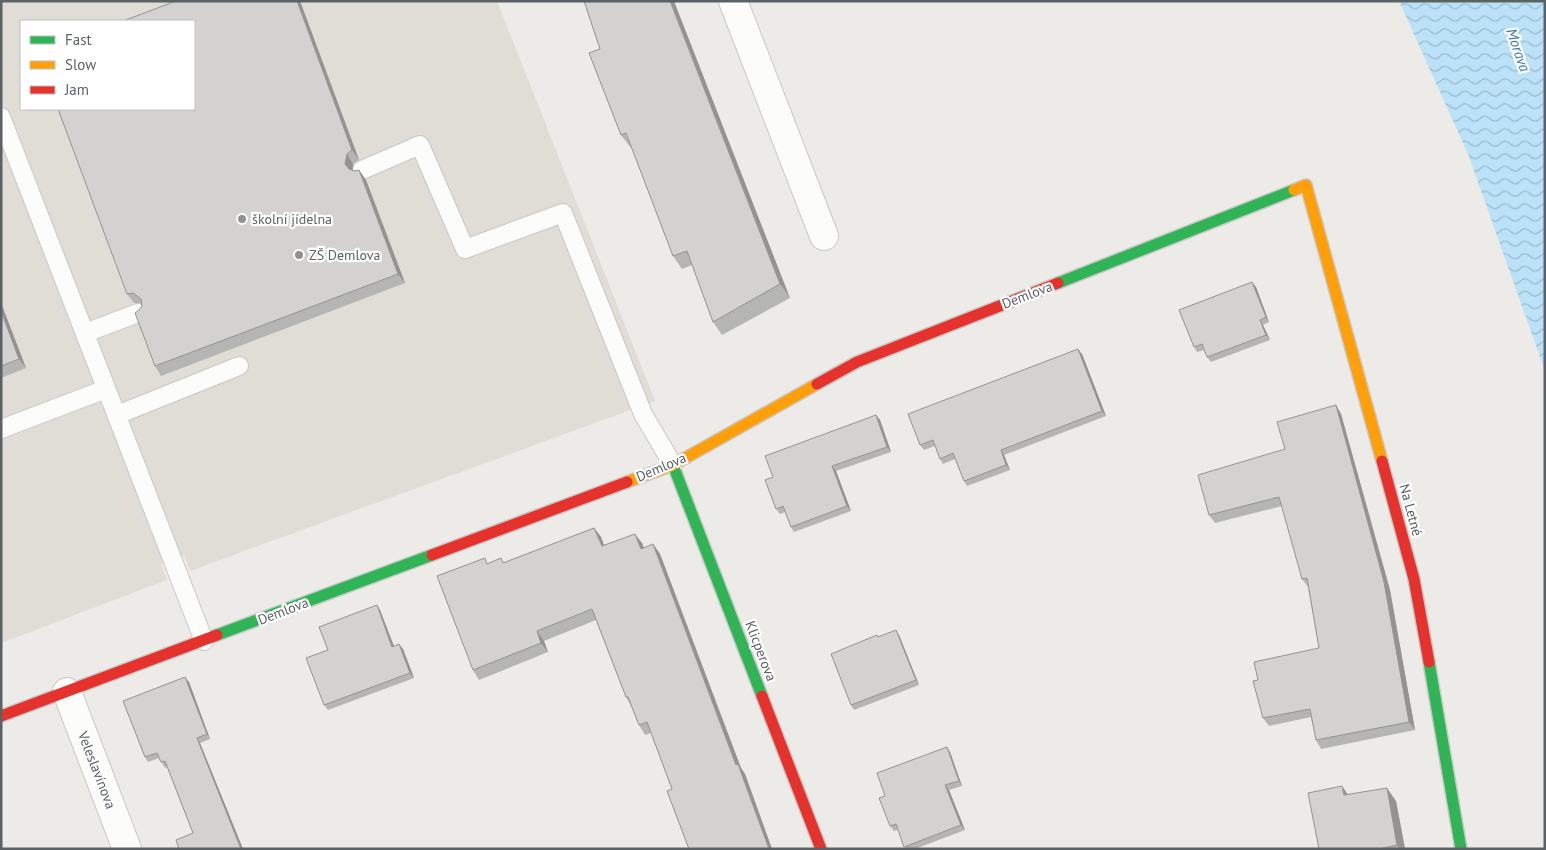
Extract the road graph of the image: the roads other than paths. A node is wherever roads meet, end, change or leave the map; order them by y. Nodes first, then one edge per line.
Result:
1 (733, 1) edge
2 (1, 117) edge
3 (362, 170) dead end
4 (1306, 185) joint
5 (824, 236) dead end
6 (138, 312) edge
7 (84, 333) junction
8 (239, 366) dead end
9 (106, 388) junction
10 (116, 415) junction
11 (1, 429) edge
12 (673, 465) junction
13 (204, 640) junction
14 (67, 692) junction
15 (1, 716) edge
16 (127, 849) edge
17 (821, 849) edge
18 (1461, 849) edge

1 - 5 street
2 - 7 lane
3 - 12 lane
4 - 12 street, Demlova
4 - 18 street, Na Letné
6 - 7 lane
7 - 9 lane
8 - 10 lane
9 - 10 lane
9 - 11 lane
10 - 13 lane
12 - 13 street, Demlova
12 - 17 street, Klicperova
13 - 14 street, Demlova
14 - 15 street, Demlova
14 - 16 street, Veleslavínova

